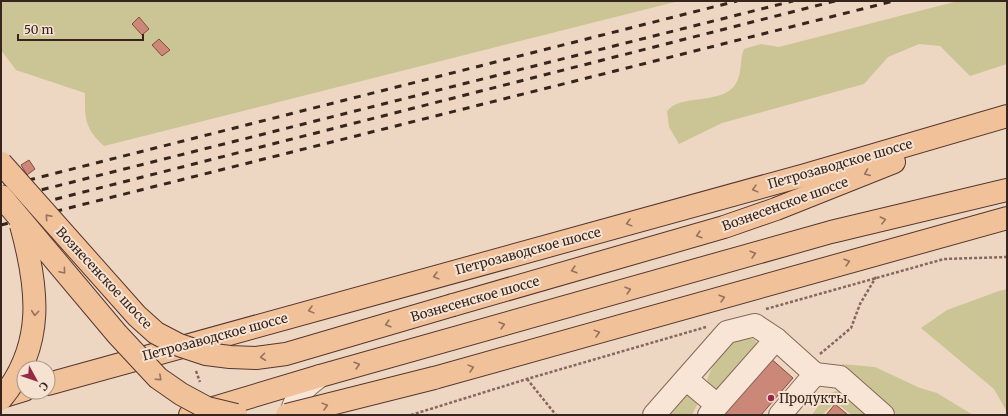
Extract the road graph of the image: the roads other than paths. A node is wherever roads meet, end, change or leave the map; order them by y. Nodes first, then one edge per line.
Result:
1 (1007, 116) edge
2 (1, 163) edge
3 (1007, 190) edge
4 (1, 196) edge
5 (1007, 218) edge
6 (20, 220) junction
7 (776, 339) junction
8 (811, 370) junction
9 (320, 376) junction
10 (686, 379) junction
11 (56, 382) edge
12 (16, 393) edge
13 (1, 398) edge
14 (233, 408) edge
15 (713, 410) edge
16 (199, 412) edge
17 (248, 415) edge
18 (287, 415) edge
19 (291, 415) edge
20 (654, 415) edge
21 (780, 415) edge
22 (883, 415) edge

1 -> 2 main road, Вознесенское шоссе, bridge
1 -> 11 main road, Петрозаводское шоссе
9 -> 3 main road
4 - 6 main road, Вознесенское шоссе, bridge
18 -> 5 main road, bridge
6 -> 13 main road, Вознесенское шоссе, bridge
6 -> 14 main road, Вознесенское шоссе, bridge
7 - 8 street
7 - 10 street
7 - 15 street
8 - 21 street
8 - 22 street
9 - 14 main road
9 - 19 street
10 - 15 street
10 - 20 street
12 - 13 main road
14 - 16 main road
14 - 17 street

